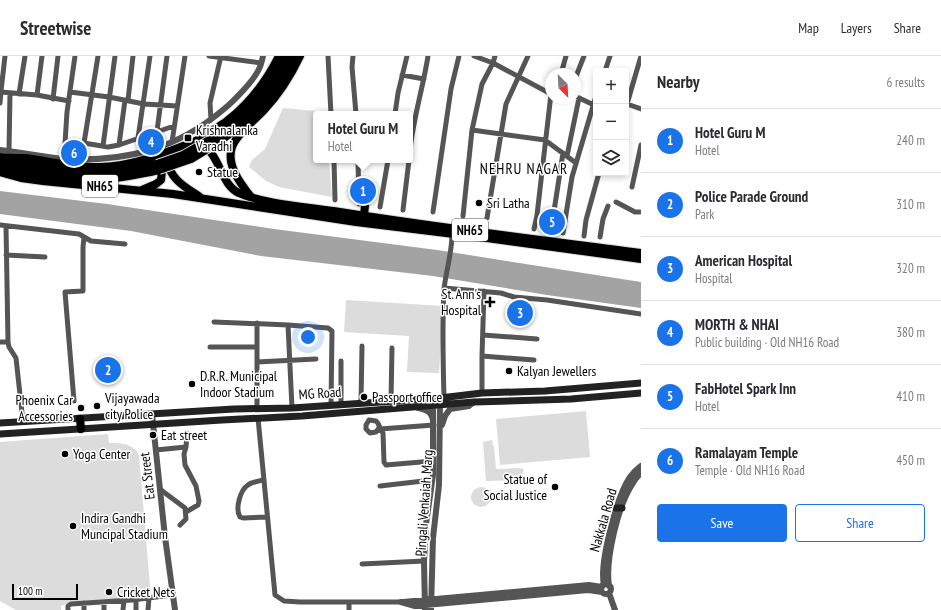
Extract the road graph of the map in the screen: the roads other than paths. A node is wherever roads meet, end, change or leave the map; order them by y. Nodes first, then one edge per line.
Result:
1 (5, 56) edge
2 (25, 56) edge
3 (42, 56) edge
4 (58, 56) edge
5 (74, 56) edge
6 (98, 56) edge
7 (115, 56) edge
8 (133, 56) edge
9 (150, 56) edge
10 (167, 56) edge
11 (185, 56) edge
12 (209, 56) edge
13 (255, 56) edge
14 (263, 56) edge
15 (279, 56) edge
16 (287, 56) edge
17 (294, 56) edge
18 (300, 56) edge
19 (328, 56) edge
20 (353, 56) edge
21 (407, 56) edge
22 (428, 56) edge
23 (459, 56) edge
24 (474, 56) edge
25 (495, 56) edge
26 (528, 56) edge
27 (566, 56) edge
28 (584, 56) edge
29 (610, 56) edge
30 (641, 56) edge
31 (221, 57) edge
32 (237, 58) edge
33 (258, 63) junction
34 (493, 63) junction
35 (563, 68) edge
36 (579, 68) edge
37 (606, 68) edge
38 (402, 75) junction
39 (519, 77) junction
40 (424, 79) junction
41 (1, 91) edge
42 (545, 91) edge
43 (70, 92) junction
44 (10, 94) junction
45 (19, 94) junction
46 (92, 94) junction
47 (37, 95) junction
48 (109, 97) junction
49 (53, 99) junction
50 (581, 99) edge
51 (126, 100) junction
52 (68, 101) junction
53 (0, 103) edge
54 (144, 104) junction
55 (550, 104) edge
56 (576, 104) edge
57 (626, 104) edge
58 (161, 105) junction
59 (593, 105) edge
60 (177, 106) junction
61 (629, 106) edge
62 (593, 109) edge
63 (641, 109) edge
64 (332, 111) edge
65 (356, 111) edge
66 (395, 111) edge
67 (210, 120) junction
68 (174, 126) junction
69 (413, 126) edge
70 (472, 130) junction
71 (157, 131) junction
72 (500, 134) junction
73 (138, 138) junction
74 (545, 140) junction
75 (196, 141) junction
76 (65, 142) junction
77 (213, 142) junction
78 (84, 143) junction
79 (119, 145) junction
80 (641, 145) edge
81 (103, 146) junction
82 (172, 146) junction
83 (0, 150) edge
84 (9, 151) junction
85 (565, 154) junction
86 (0, 157) edge
87 (64, 159) junction
88 (0, 162) edge
89 (157, 163) junction
90 (334, 163) edge
91 (358, 163) edge
92 (387, 163) edge
93 (409, 163) edge
94 (576, 163) junction
95 (0, 168) edge
96 (0, 172) edge
97 (597, 176) edge
98 (632, 187) dead end
99 (142, 190) junction
100 (240, 193) junction
101 (250, 197) junction
102 (201, 198) junction
103 (335, 200) dead end
104 (616, 202) dead end
105 (237, 204) junction
106 (362, 204) joint
107 (608, 206) dead end
108 (380, 207) dead end
109 (403, 210) dead end
110 (554, 211) dead end
111 (433, 212) dead end
112 (641, 212) edge
113 (364, 216) junction
114 (463, 216) dead end
115 (487, 218) dead end
116 (3, 226) edge
117 (534, 228) dead end
118 (563, 233) dead end
119 (487, 235) junction
120 (584, 236) dead end
121 (452, 237) junction
122 (600, 237) dead end
123 (84, 238) junction
124 (125, 244) dead end
125 (641, 253) edge
126 (6, 255) junction
127 (45, 257) dead end
128 (641, 260) edge
129 (7, 269) junction
130 (0, 270) edge
131 (445, 286) junction
132 (0, 287) edge
133 (7, 287) junction
134 (484, 291) junction
135 (641, 314) edge
136 (214, 322) dead end
137 (257, 323) junction
138 (288, 325) junction
139 (483, 335) junction
140 (537, 339) dead end
141 (0, 342) edge
142 (8, 342) junction
143 (362, 346) dead end
144 (210, 347) dead end
145 (257, 347) junction
146 (392, 348) dead end
147 (482, 356) junction
148 (316, 359) dead end
149 (534, 360) dead end
150 (289, 361) junction
151 (341, 361) dead end
152 (257, 362) junction
153 (641, 382) edge
154 (482, 393) junction
155 (641, 393) edge
156 (74, 401) dead end
157 (390, 401) junction
158 (438, 401) junction
159 (474, 402) junction
160 (361, 403) junction
161 (341, 404) junction
162 (331, 405) junction
163 (414, 407) junction
164 (292, 408) junction
165 (257, 409) junction
166 (152, 414) junction
167 (80, 418) junction
168 (258, 418) junction
169 (24, 422) junction
170 (0, 423) edge
171 (434, 424) junction
172 (153, 425) junction
173 (81, 429) junction
174 (439, 431) junction
175 (186, 433) dead end
176 (0, 434) edge
177 (186, 447) junction
178 (156, 450) junction
179 (433, 462) junction
180 (641, 466) edge
181 (641, 473) edge
182 (263, 480) junction
183 (432, 480) junction
184 (380, 486) dead end
185 (161, 490) junction
186 (619, 508) junction
187 (428, 510) junction
188 (186, 512) junction
189 (436, 512) junction
190 (267, 517) junction
191 (180, 525) dead end
192 (424, 562) junction
193 (362, 564) dead end
194 (604, 587) junction
195 (172, 595) junction
196 (149, 598) junction
197 (136, 599) junction
198 (124, 600) junction
199 (104, 602) junction
200 (349, 602) junction
201 (401, 602) joint
202 (84, 603) junction
203 (427, 605) edge
204 (68, 610) edge
205 (84, 610) edge
206 (104, 610) edge
207 (123, 610) edge
208 (136, 610) edge
209 (148, 610) edge
210 (175, 610) edge
211 (349, 610) edge
212 (615, 610) edge

1 - 41 street
2 - 45 street
3 - 47 street
4 - 49 street
5 - 43 street
6 - 46 street
7 - 48 street
8 - 51 street
9 - 54 street
10 - 58 street
11 - 60 street
12 - 31 street
13 - 33 street
14 - 33 street
15 - 75 main road
16 - 77 main road
17 - 77 main road
18 - 101 main road
19 - 64 street
20 - 65 street
21 - 38 street
22 - 40 street
23 - 111 street
24 - 34 street
25 - 34 street
26 - 39 street
27 - 35 street
28 - 36 street
29 - 37 street
30 - 57 street
31 - 32 street
31 - 67 street
32 - 33 street
33 - 67 street
34 - 39 street
34 - 70 street
38 - 40 street
38 - 66 street
39 - 42 street
39 - 72 street
40 - 69 street
41 - 44 street
41 - 53 street
43 - 46 street
43 - 52 street
44 - 45 street
44 - 84 street
45 - 47 street
46 - 48 street
46 - 78 street
47 - 49 street
48 - 51 street
48 - 81 street
49 - 52 street
50 - 59 street
51 - 54 street
51 - 79 street
52 - 76 street
54 - 58 street
54 - 73 street
55 - 74 street
56 - 85 street
58 - 60 street
58 - 71 street
60 - 68 street
61 - 63 street
62 - 94 street
67 - 82 street
68 - 71 street
68 - 82 street
70 - 72 street
70 - 114 street
71 - 73 street
72 - 74 street
72 - 115 street
73 - 79 street
74 - 85 street
74 - 117 street
75 - 82 main road, NH65
75 - 100 main road, NH65
76 - 78 street
76 - 87 street
77 - 89 main road, bridge
78 - 81 street
79 - 81 street
80 - 98 street
82 - 87 street
82 - 89 main road, NH65
82 - 102 main road
83 - 84 street
84 - 87 street
85 - 94 street
85 - 110 street
86 - 89 main road, NH65
88 - 89 main road
89 - 95 main road
89 - 99 main road
90 - 103 street
91 - 106 street
92 - 108 street
93 - 109 street
94 - 118 street
96 - 99 main road, NH65
97 - 120 street
99 - 102 main road, NH65
100 - 101 main road, NH65
100 - 105 main road
101 - 113 main road, NH65
102 - 105 main road, NH65
104 - 112 street
105 - 121 main road, NH65
106 - 113 main road
107 - 122 street
113 - 119 main road, NH65
116 - 123 street
116 - 126 street
119 - 121 main road, NH65
119 - 125 main road, NH65
119 - 128 main road, NH65
121 - 131 street
123 - 124 street
123 - 156 street
126 - 127 street
126 - 129 street
129 - 130 street
129 - 133 street
131 - 134 street
131 - 158 street
132 - 133 street
133 - 142 street
134 - 135 street
134 - 139 street
136 - 137 street
137 - 138 street
137 - 145 street
138 - 150 street
138 - 162 street
139 - 140 street
139 - 147 street
141 - 142 street
142 - 169 street
143 - 160 street
144 - 145 street
145 - 152 street
146 - 157 street
147 - 149 street
147 - 154 street
148 - 150 street
150 - 152 street
150 - 164 street
151 - 161 street
152 - 165 street
153 - 154 main road, MG Road
154 - 158 main road, MG Road
155 - 159 main road, MG Road
157 - 158 main road, MG Road
157 - 160 main road, MG Road
158 - 159 main road, MG Road
158 - 163 main road, MG Road
158 - 171 street, Pingali Venkaiah Marg
158 - 174 street, Pingali Venkaiah Marg
159 - 174 street
160 - 161 main road, MG Road
161 - 162 main road, MG Road
162 - 164 main road, MG Road
163 - 168 main road, MG Road
163 - 171 street
164 - 165 main road, MG Road
165 - 166 main road, MG Road
166 - 167 main road, MG Road
166 - 172 street, Eat Street
167 - 169 main road, MG Road
167 - 173 main road
168 - 172 main road, MG Road
168 - 182 street
169 - 170 main road, MG Road
171 - 179 street, Pingali Venkaiah Marg
171 - 179 street
172 - 173 main road, MG Road
172 - 178 street, Eat Street
173 - 176 main road, MG Road
174 - 189 street, Pingali Venkaiah Marg
175 - 177 street
177 - 178 street
177 - 188 street
178 - 185 street, Eat Street
179 - 183 street, Pingali Venkaiah Marg
180 - 186 street, Nakkala Road
181 - 186 street, Nakkala Road
182 - 190 street
182 - 190 street
183 - 184 street
183 - 187 street, Pingali Venkaiah Marg
185 - 188 street
185 - 195 street, Eat Street
186 - 194 street, Nakkala Road
187 - 189 street
187 - 192 street, Pingali Venkaiah Marg
188 - 191 street
189 - 203 street, Pingali Venkaiah Marg
190 - 200 street
192 - 193 street
192 - 203 street, Pingali Venkaiah Marg
194 - 203 street
194 - 212 street, Nakkala Road
195 - 196 street
195 - 210 street, Eat Street
196 - 197 street
196 - 209 street
197 - 198 street
197 - 208 street
198 - 199 street
198 - 207 street
199 - 202 street
199 - 206 street
200 - 201 street
200 - 211 street
201 - 203 street
202 - 204 street
202 - 205 street

